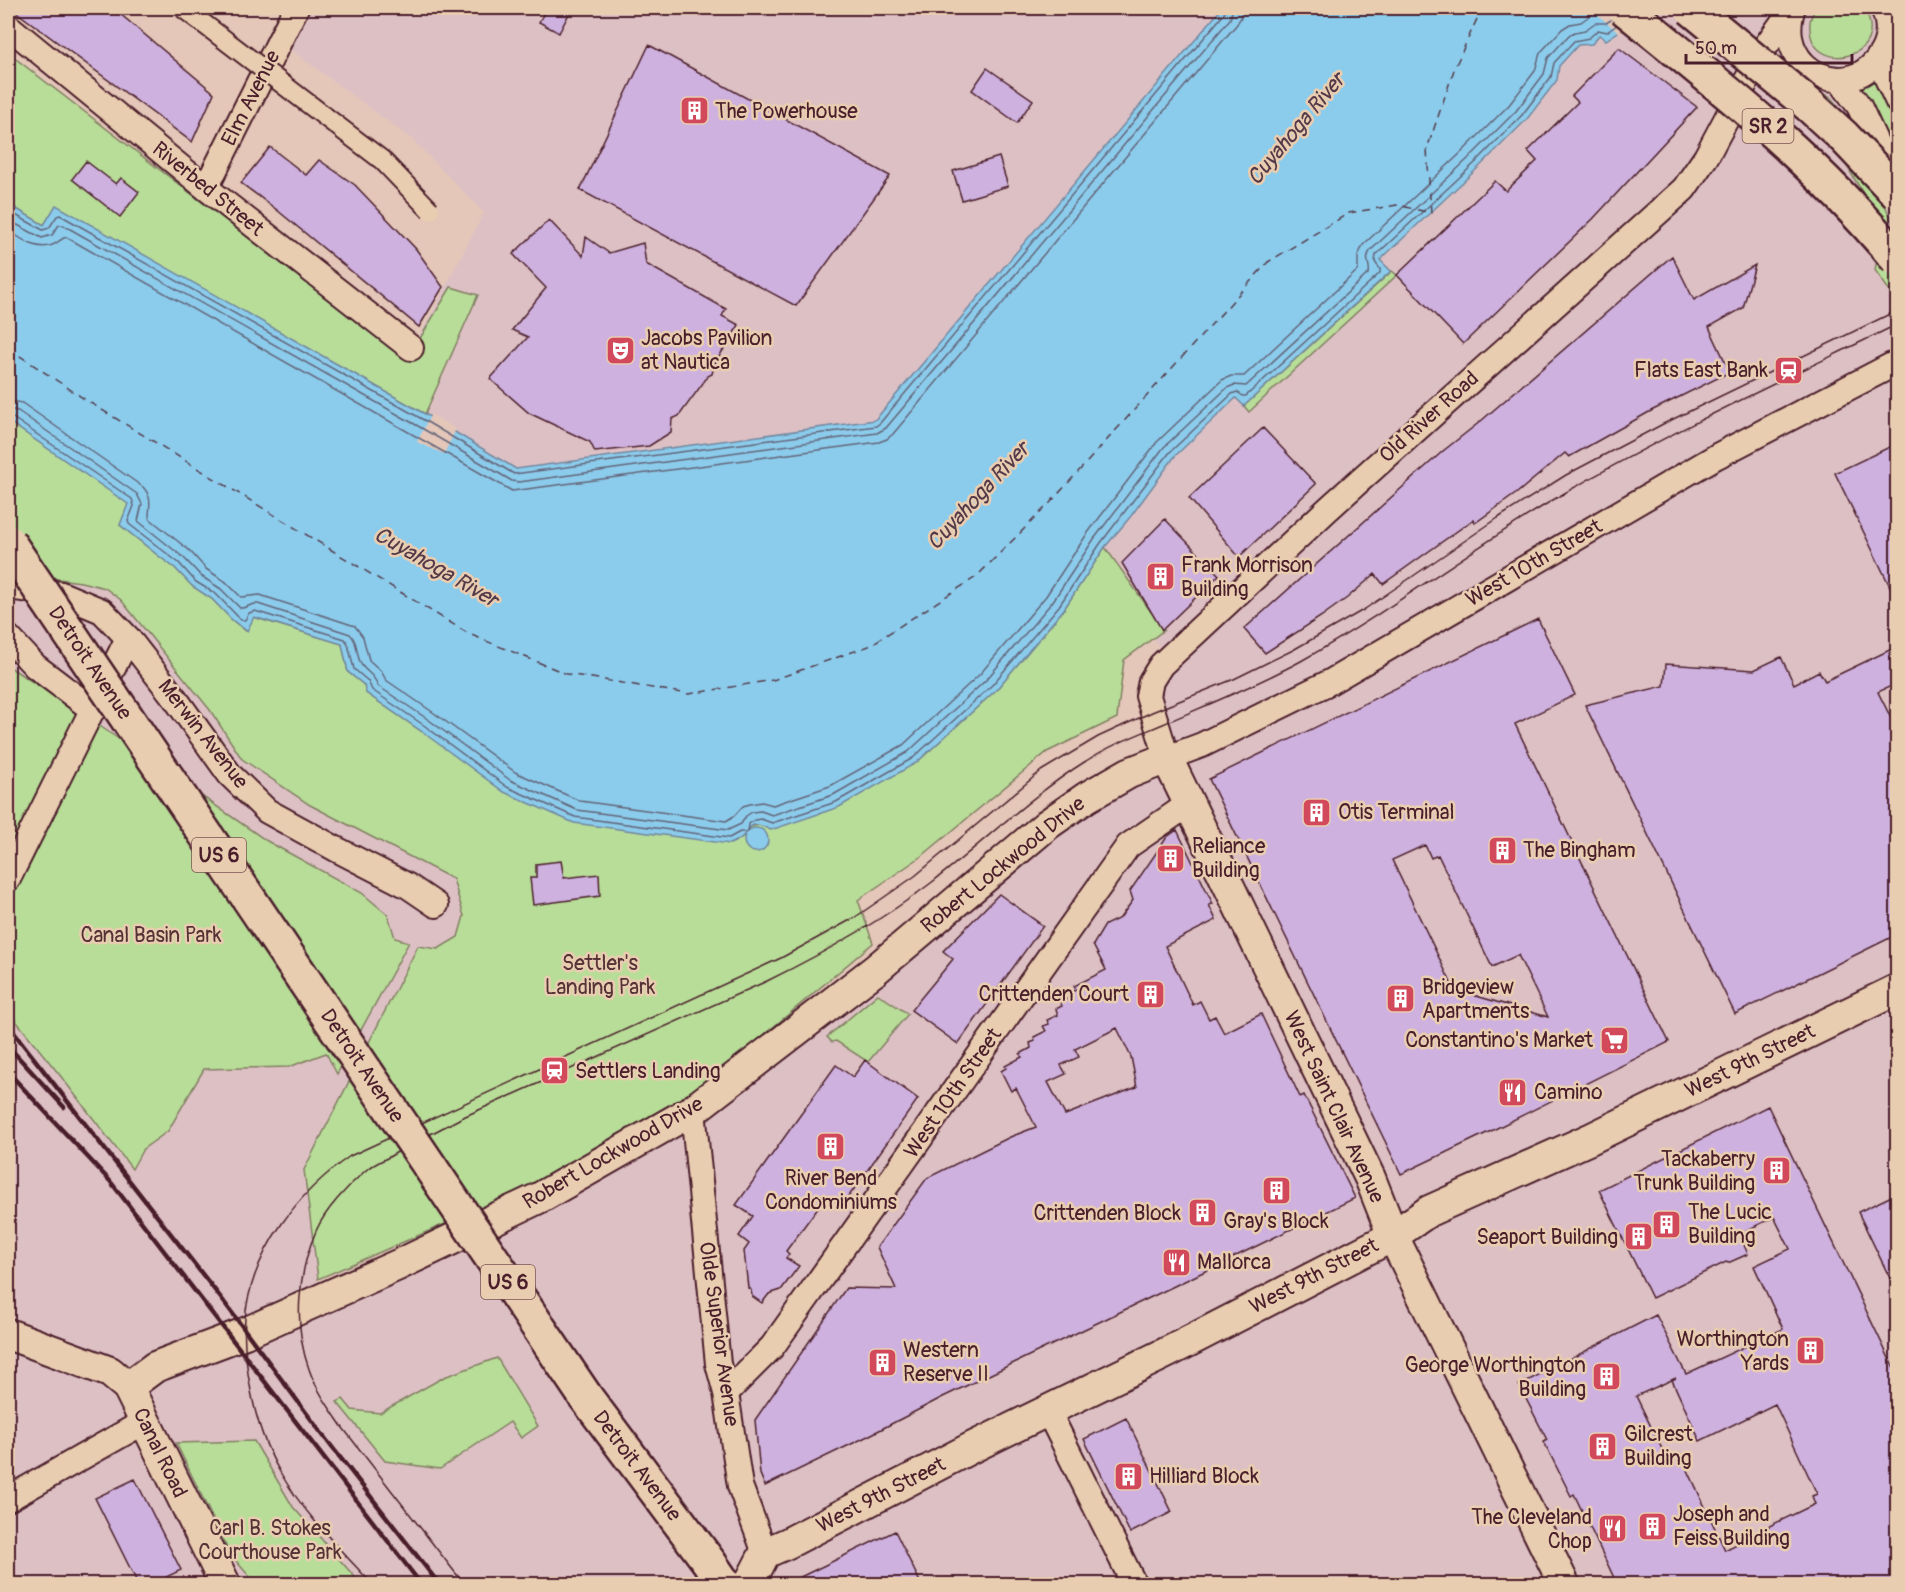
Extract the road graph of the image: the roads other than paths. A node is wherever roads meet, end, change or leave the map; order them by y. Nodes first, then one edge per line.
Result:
1 (183, 8) edge
2 (296, 8) edge
3 (1624, 8) edge
4 (1691, 8) edge
5 (1793, 8) edge
6 (1883, 8) edge
7 (1893, 23) edge
8 (8, 26) edge
9 (1878, 59) junction
10 (1802, 63) junction
11 (1839, 79) junction
12 (1744, 83) junction
13 (1898, 102) edge
14 (206, 188) junction
15 (1898, 189) edge
16 (1898, 194) edge
17 (430, 210) dead end
18 (1898, 260) edge
19 (411, 348) dead end
20 (1898, 362) edge
21 (8, 542) edge
22 (8, 586) edge
23 (8, 637) edge
24 (128, 638) junction
25 (93, 710) junction
26 (1167, 758) junction
27 (1189, 804) junction
28 (8, 879) edge
29 (435, 905) dead end
30 (1898, 989) edge
31 (693, 1110) junction
32 (1393, 1236) junction
33 (14, 1337) edge
34 (128, 1387) junction
35 (726, 1393) junction
36 (1048, 1411) junction
37 (144, 1422) junction
38 (8, 1499) edge
39 (765, 1553) junction
40 (225, 1584) edge
41 (724, 1584) edge
42 (749, 1584) edge
43 (1134, 1584) edge
44 (1564, 1584) edge

1 - 17 street, bridge
2 - 14 street, Elm Avenue
3 - 18 main road, SR 2, bridge
4 - 16 main road, SR 2, bridge
5 - 10 street
5 - 12 street, Old River Road
6 - 7 street
7 - 9 street
8 - 14 street, Riverbed Street
9 - 11 street
9 - 13 street
10 - 11 street
10 - 12 street, Old River Road
11 - 15 street
12 - 26 street, Old River Road
14 - 19 street, Riverbed Street
20 - 26 street, West 10th Street
21 - 41 main road, Detroit Avenue / US 6, bridge
22 - 24 street, Merwin Avenue
23 - 25 street
24 - 25 street
24 - 29 street, Merwin Avenue
25 - 28 street
26 - 27 street, West Saint Clair Avenue
26 - 31 street, Robert Lockwood Drive
27 - 32 street, West Saint Clair Avenue
27 - 35 street, West 10th Street
30 - 32 street, West 9th Street
31 - 34 street, Robert Lockwood Drive
31 - 35 street, Olde Superior Avenue
32 - 36 street, West 9th Street
32 - 44 street, West Saint Clair Avenue
33 - 34 street
34 - 37 street, Canal Road
35 - 39 street, Olde Superior Avenue
36 - 39 street, West 9th Street
36 - 43 street
37 - 38 street
37 - 40 street, Canal Road
39 - 42 street

